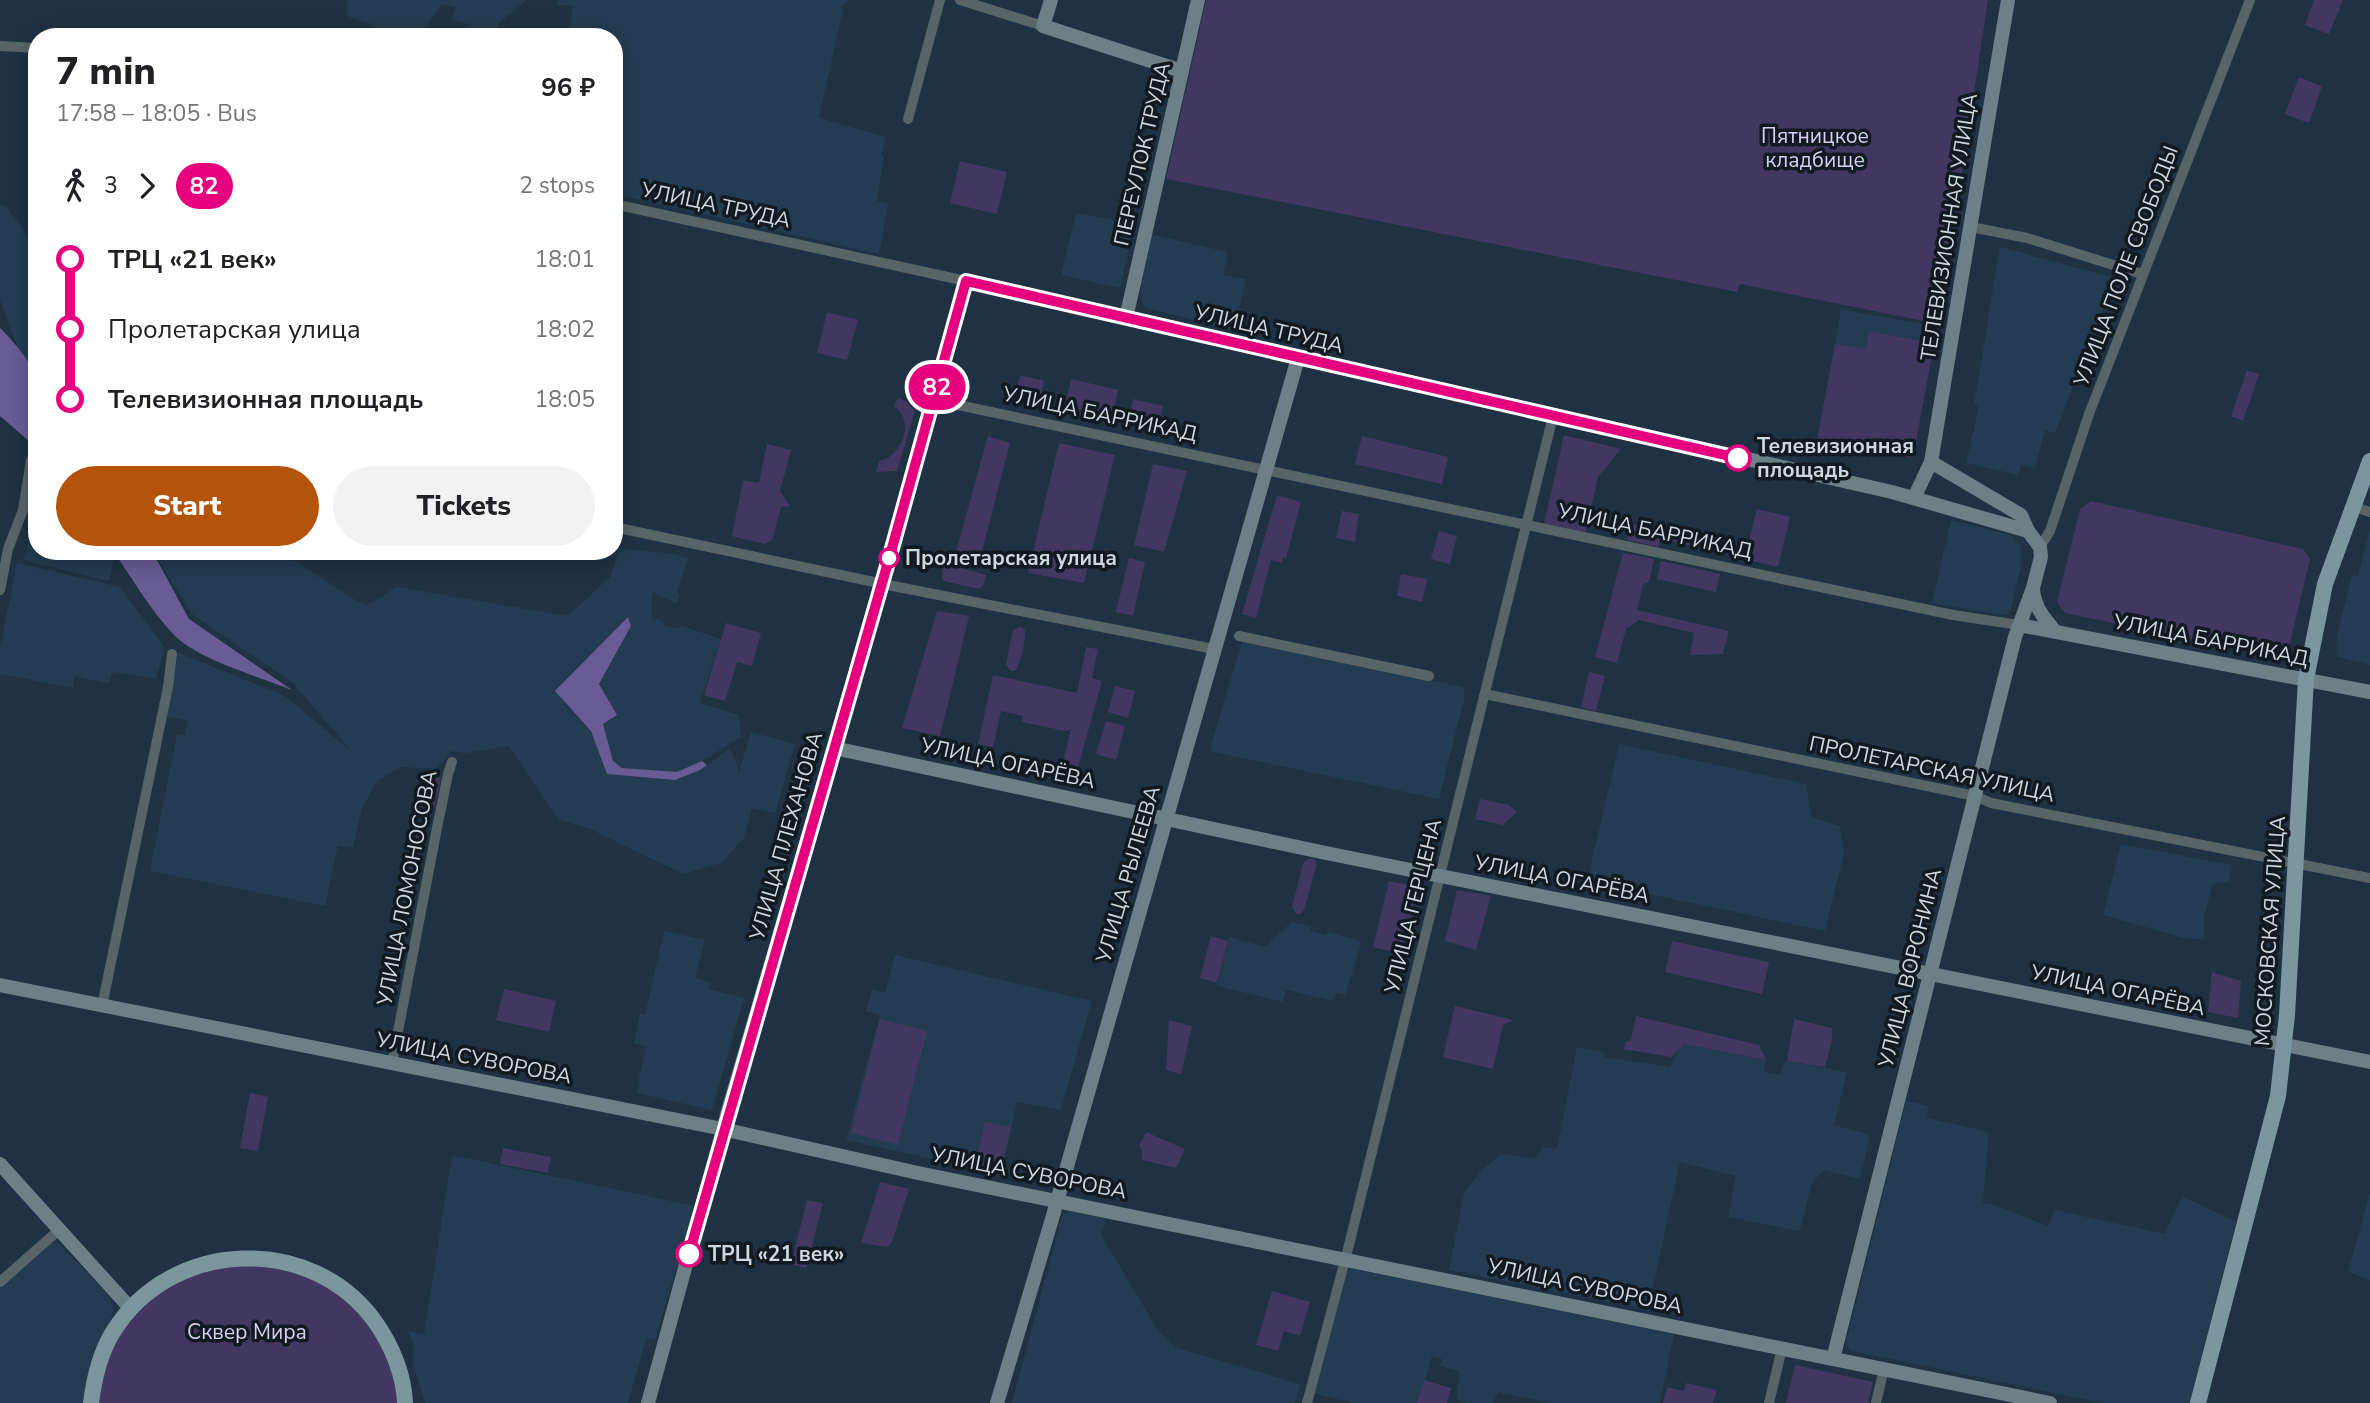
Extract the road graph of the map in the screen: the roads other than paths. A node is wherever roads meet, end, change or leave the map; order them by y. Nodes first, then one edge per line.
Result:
1 (940, 0) edge
2 (960, 0) edge
3 (1051, 0) edge
4 (1198, 0) edge
5 (2008, 0) edge
6 (2250, 0) edge
7 (1043, 26) junction
8 (0, 46) edge
9 (28, 48) edge
10 (1182, 71) junction
11 (908, 119) dead end
12 (623, 206) edge
13 (1971, 227) junction
14 (2142, 274) junction
15 (966, 281) junction
16 (1126, 318) junction
17 (1298, 358) junction
18 (934, 400) junction
19 (1553, 416) junction
20 (2370, 461) edge
21 (1931, 462) junction
22 (1267, 470) junction
23 (28, 479) edge
24 (1914, 498) junction
25 (2352, 506) junction
26 (2370, 512) edge
27 (1527, 525) junction
28 (623, 529) edge
29 (2034, 539) junction
30 (882, 583) junction
31 (2033, 588) junction
32 (0, 590) edge
33 (2018, 625) junction
34 (2054, 631) junction
35 (1239, 636) dead end
36 (1214, 649) junction
37 (172, 654) dead end
38 (1429, 676) dead end
39 (2306, 679) junction
40 (2370, 692) edge
41 (1485, 694) junction
42 (834, 748) junction
43 (452, 762) dead end
44 (1975, 796) junction
45 (1166, 817) junction
46 (2296, 862) junction
47 (1440, 876) junction
48 (2370, 878) edge
49 (1930, 973) junction
50 (0, 985) edge
51 (102, 1006) junction
52 (2284, 1046) junction
53 (2370, 1062) edge
54 (392, 1063) junction
55 (723, 1129) junction
56 (0, 1164) edge
57 (1058, 1200) junction
58 (60, 1229) junction
59 (1346, 1259) junction
60 (0, 1282) edge
61 (131, 1309) junction
62 (1782, 1348) junction
63 (1833, 1359) junction
64 (1884, 1369) junction
65 (92, 1403) edge
66 (405, 1403) edge
67 (648, 1403) edge
68 (997, 1403) edge
69 (1307, 1403) edge
70 (1769, 1403) edge
71 (1875, 1403) edge
72 (2050, 1403) edge
73 (2198, 1403) edge

1 - 11 street
2 - 7 street
3 - 7 street
4 - 10 street, ПЕРЕУЛОК ТРУДА
5 - 13 street, ТЕЛЕВИЗИОННАЯ УЛИЦА
6 - 14 street, УЛИЦА ПОЛЕ СВОБОДЫ
7 - 10 street
8 - 9 street
10 - 16 street, ПЕРЕУЛОК ТРУДА
12 - 15 street, УЛИЦА ТРУДА
13 - 14 street
13 - 21 street, ТЕЛЕВИЗИОННАЯ УЛИЦА
14 - 29 street, УЛИЦА ПОЛЕ СВОБОДЫ
15 - 16 street, УЛИЦА ТРУДА
15 - 18 street, УЛИЦА ПЛЕХАНОВА
16 - 17 street, УЛИЦА ТРУДА
17 - 19 street, УЛИЦА ТРУДА
17 - 22 street, УЛИЦА РЫЛЕЕВА
18 - 22 street, УЛИЦА БАРРИКАД
18 - 30 street, УЛИЦА ПЛЕХАНОВА
19 - 24 street, УЛИЦА ТРУДА
19 - 27 street, УЛИЦА ГЕРЦЕНА
20 - 25 main road, МОСКОВСКАЯ УЛИЦА
21 - 24 street
21 - 29 street
22 - 27 street, УЛИЦА БАРРИКАД
22 - 36 street, УЛИЦА РЫЛЕЕВА
23 - 32 street
24 - 29 street
25 - 26 street
25 - 39 main road, МОСКОВСКАЯ УЛИЦА
27 - 33 street, УЛИЦА БАРРИКАД
27 - 41 street, УЛИЦА ГЕРЦЕНА
28 - 30 street
29 - 31 street
30 - 36 street
30 - 42 street, УЛИЦА ПЛЕХАНОВА
31 - 33 street, УЛИЦА ВОРОНИНА
31 - 34 street
33 - 34 street, УЛИЦА БАРРИКАД
33 - 44 street, УЛИЦА ВОРОНИНА
34 - 39 street, УЛИЦА БАРРИКАД
35 - 38 street
36 - 45 street, УЛИЦА РЫЛЕЕВА
37 - 51 street
39 - 40 street, УЛИЦА БАРРИКАД
39 - 46 main road, МОСКОВСКАЯ УЛИЦА
41 - 44 street, ПРОЛЕТАРСКАЯ УЛИЦА
41 - 47 street, УЛИЦА ГЕРЦЕНА
42 - 45 street, УЛИЦА ОГАРЁВА
42 - 55 street, УЛИЦА ПЛЕХАНОВА
43 - 54 street, УЛИЦА ЛОМОНОСОВА
44 - 46 street, ПРОЛЕТАРСКАЯ УЛИЦА
44 - 49 street, УЛИЦА ВОРОНИНА
45 - 47 street, УЛИЦА ОГАРЁВА
45 - 57 street, УЛИЦА РЫЛЕЕВА
46 - 48 street, ПРОЛЕТАРСКАЯ УЛИЦА
46 - 52 main road, МОСКОВСКАЯ УЛИЦА
47 - 49 street, УЛИЦА ОГАРЁВА
47 - 59 street, УЛИЦА ГЕРЦЕНА
49 - 52 street, УЛИЦА ОГАРЁВА
49 - 63 street, УЛИЦА ВОРОНИНА
50 - 51 street, УЛИЦА СУВОРОВА
51 - 54 street, УЛИЦА СУВОРОВА
52 - 53 street, УЛИЦА ОГАРЁВА
52 - 73 main road, МОСКОВСКАЯ УЛИЦА
54 - 55 street, УЛИЦА СУВОРОВА
55 - 57 street, УЛИЦА СУВОРОВА
55 - 67 street, УЛИЦА ПЛЕХАНОВА
56 - 58 street
57 - 59 street, УЛИЦА СУВОРОВА
57 - 68 street, УЛИЦА РЫЛЕЕВА
58 - 60 street
58 - 61 street
59 - 62 street, УЛИЦА СУВОРОВА
59 - 69 street, УЛИЦА ГЕРЦЕНА
61 - 65 main road
61 - 66 main road
62 - 63 street, УЛИЦА СУВОРОВА
62 - 70 street
63 - 64 street, УЛИЦА СУВОРОВА
64 - 71 street
64 - 72 street, УЛИЦА СУВОРОВА

